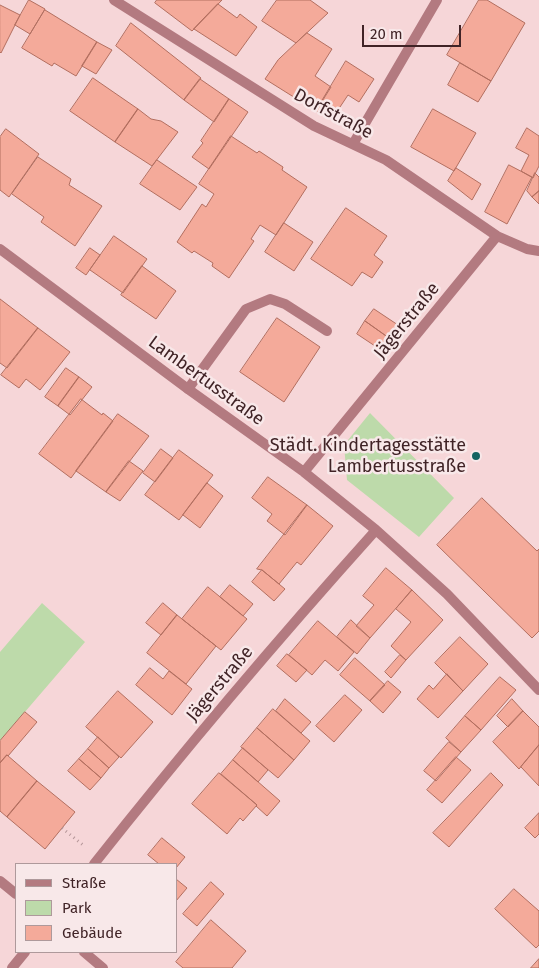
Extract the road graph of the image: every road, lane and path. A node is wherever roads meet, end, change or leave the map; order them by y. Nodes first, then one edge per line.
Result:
1 (114, 0) edge
2 (437, 0) edge
3 (353, 144) junction
4 (497, 236) junction
5 (0, 249) edge
6 (539, 251) edge
7 (327, 331) dead end
8 (188, 389) junction
9 (304, 472) junction
10 (376, 530) junction
11 (539, 690) edge
12 (95, 863) edge
13 (0, 881) edge
14 (15, 893) edge
15 (24, 953) edge
16 (85, 953) edge
17 (12, 968) edge
18 (103, 968) edge

1 - 3 street, Dorfstraße
2 - 3 street
3 - 4 street, Dorfstraße
4 - 6 street, Dorfstraße
4 - 9 street, Jägerstraße
5 - 8 street, Lambertusstraße
7 - 8 street
8 - 9 street, Lambertusstraße
9 - 10 street, Lambertusstraße
10 - 11 street, Lambertusstraße
10 - 12 street, Jägerstraße
13 - 14 street
15 - 17 street
16 - 18 street

